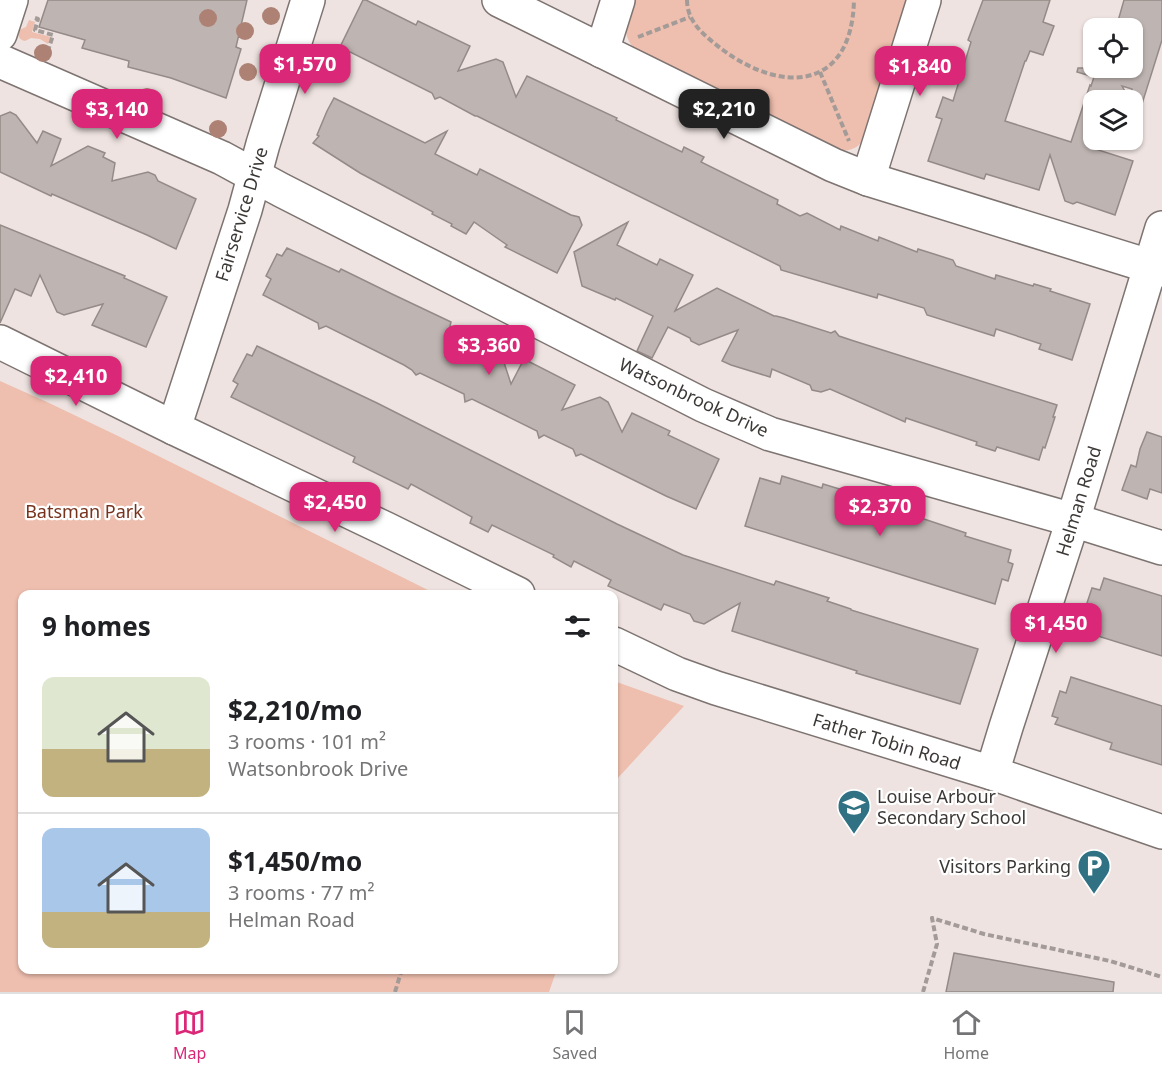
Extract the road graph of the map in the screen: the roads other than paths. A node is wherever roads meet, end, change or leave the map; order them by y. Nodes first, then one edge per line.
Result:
1 (308, 0) edge
2 (499, 0) edge
3 (618, 0) edge
4 (924, 0) edge
5 (21, 8) edge
6 (0, 34) edge
7 (602, 51) junction
8 (0, 61) edge
9 (254, 175) junction
10 (868, 178) junction
11 (1162, 228) edge
12 (1156, 268) edge
13 (0, 342) edge
14 (174, 428) junction
15 (1073, 520) junction
16 (1162, 548) edge
17 (510, 590) edge
18 (618, 646) edge
19 (992, 773) junction
20 (1162, 832) edge

1 - 9 street, Fairservice Drive
2 - 7 street
3 - 7 street
4 - 10 street
5 - 6 street
7 - 10 street
8 - 9 street, Watsonbrook Drive
9 - 14 street, Fairservice Drive
9 - 15 street, Watsonbrook Drive
10 - 12 street
11 - 12 street, Helman Road
12 - 15 street, Helman Road
13 - 14 street
14 - 17 street
15 - 16 street, Watsonbrook Drive
15 - 19 street, Helman Road
18 - 19 street, Father Tobin Road
19 - 20 street, Father Tobin Road

